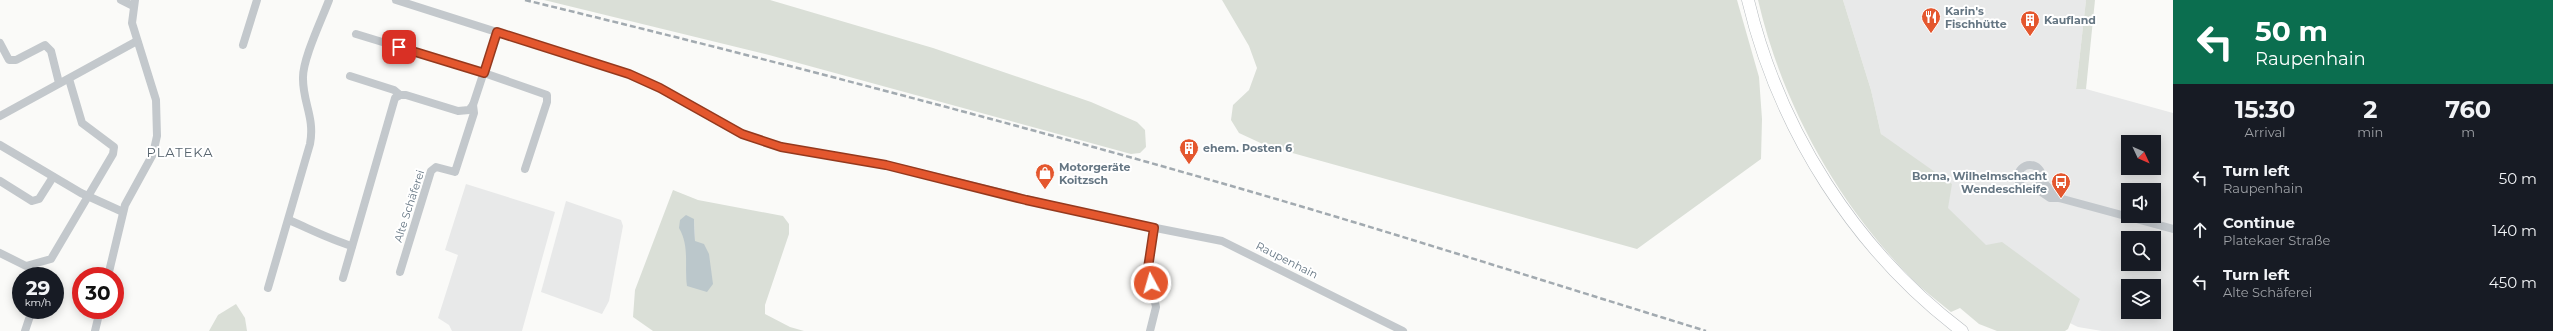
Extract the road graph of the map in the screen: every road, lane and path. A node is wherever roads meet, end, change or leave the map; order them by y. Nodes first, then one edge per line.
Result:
1 (121, 0) edge
2 (257, 0) edge
3 (329, 0) edge
4 (396, 0) edge
5 (1748, 0) edge
6 (134, 3) edge
7 (497, 32) junction
8 (356, 34) dead end
9 (137, 41) junction
10 (0, 43) edge
11 (243, 45) dead end
12 (484, 73) junction
13 (350, 76) dead end
14 (69, 79) junction
15 (59, 83) junction
16 (400, 95) junction
17 (473, 105) junction
18 (0, 116) edge
19 (0, 145) edge
20 (525, 169) dead end
21 (53, 177) junction
22 (2041, 180) junction
23 (0, 182) edge
24 (2034, 188) junction
25 (90, 196) junction
26 (2059, 198) junction
27 (124, 212) junction
28 (289, 220) junction
29 (1154, 228) junction
30 (2173, 229) edge
31 (352, 246) junction
32 (0, 253) edge
33 (110, 267) edge
34 (400, 272) dead end
35 (343, 278) dead end
36 (268, 288) dead end
37 (29, 319) edge
38 (98, 319) edge
39 (25, 331) edge
40 (95, 331) edge
41 (1150, 331) edge
42 (1403, 331) edge
43 (1962, 331) edge

1 - 6 street
2 - 11 street
3 - 28 street
4 - 7 street, Raupenhain
5 - 43 main road
6 - 9 street
7 - 12 street, Alte Schäferei
7 - 29 street, Raupenhain
8 - 12 street
9 - 14 street
9 - 27 street
10 - 15 street
12 - 17 street, Alte Schäferei
12 - 20 street
13 - 16 street
14 - 15 street
14 - 25 street
15 - 18 street
16 - 17 street
16 - 31 street
17 - 34 street, Alte Schäferei
19 - 21 street
21 - 23 street
21 - 25 street
22 - 24 street
22 - 24 street
22 - 26 street
24 - 26 street
25 - 27 street
25 - 32 street
26 - 30 street
27 - 33 street
28 - 31 street
28 - 36 street
29 - 41 street
29 - 42 street, Raupenhain
31 - 35 street
37 - 39 street
38 - 40 street

